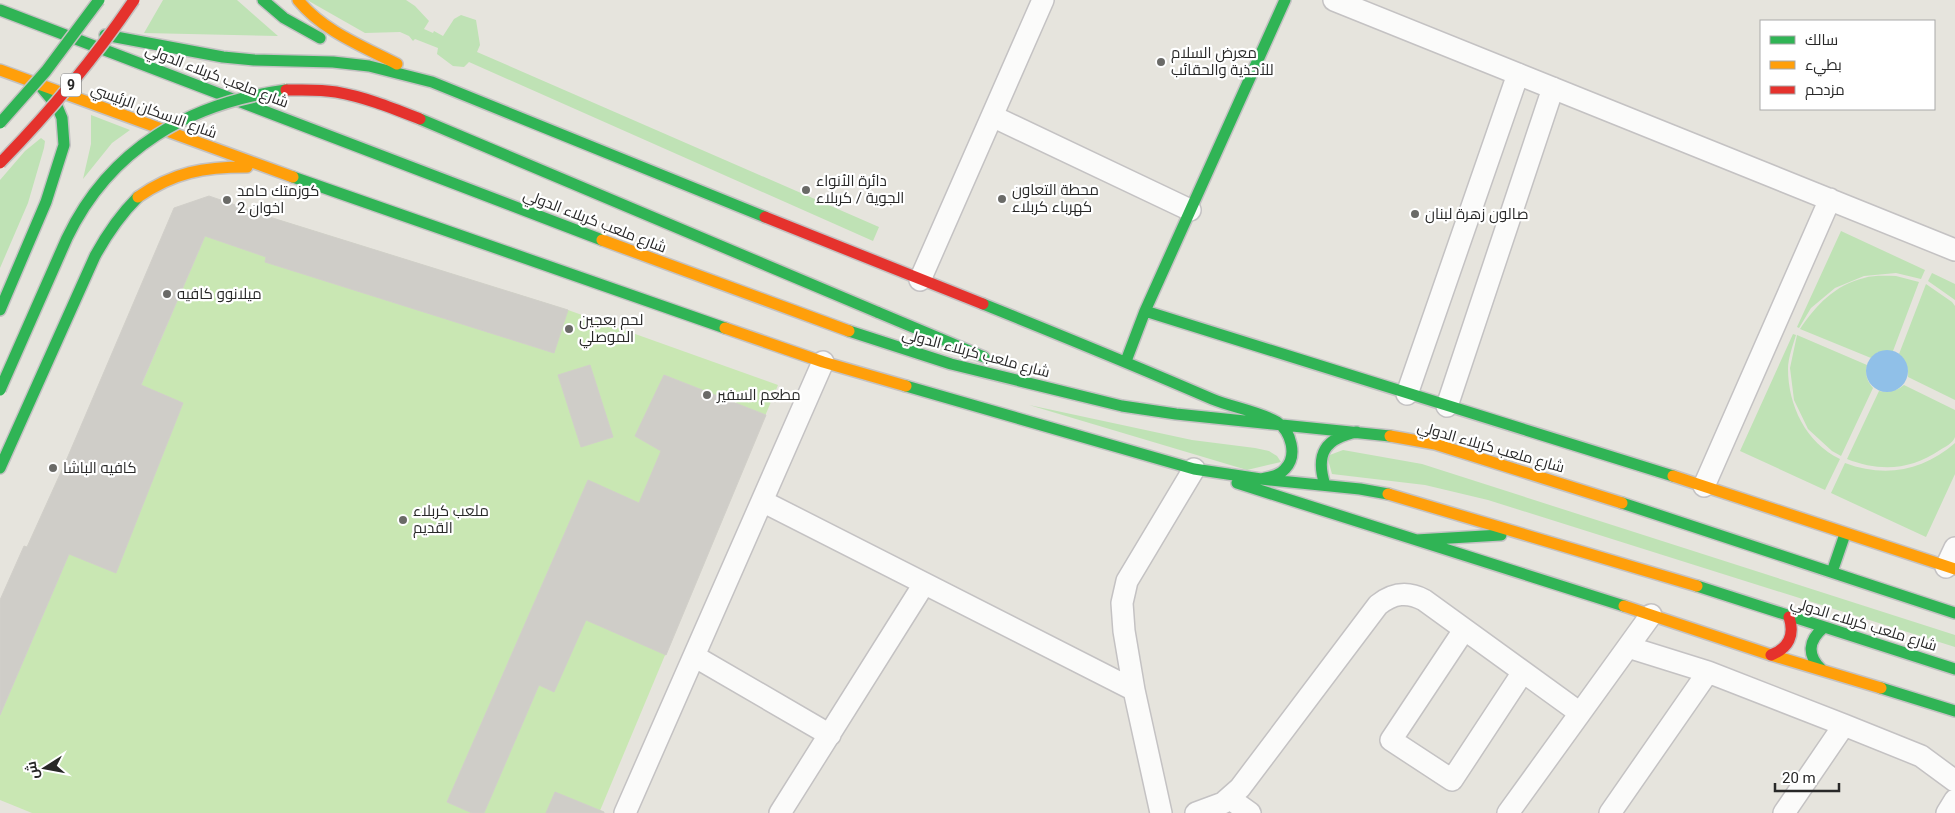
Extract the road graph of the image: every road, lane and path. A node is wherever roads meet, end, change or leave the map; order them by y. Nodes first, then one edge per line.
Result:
1 (99, 0) edge
2 (134, 0) edge
3 (263, 0) edge
4 (298, 0) edge
5 (1043, 0) edge
6 (1284, 0) edge
7 (1334, 0) edge
8 (0, 10) edge
9 (18, 16) junction
10 (0, 70) edge
11 (390, 70) junction
12 (1518, 74) junction
13 (432, 82) junction
14 (40, 86) junction
15 (1553, 88) junction
16 (992, 116) junction
17 (0, 122) edge
18 (0, 163) edge
19 (270, 169) junction
20 (1830, 199) junction
21 (1190, 210) junction
22 (1955, 250) edge
23 (23, 255) junction
24 (920, 280) junction
25 (80, 289) junction
26 (0, 310) edge
27 (1145, 310) junction
28 (992, 360) dead end
29 (1126, 361) junction
30 (823, 362) junction
31 (1010, 367) dead end
32 (0, 390) edge
33 (1407, 394) junction
34 (1098, 400) junction
35 (1447, 406) junction
36 (1277, 423) junction
37 (1357, 432) junction
38 (0, 468) edge
39 (1194, 469) junction
40 (1262, 478) junction
41 (1325, 485) junction
42 (1704, 486) junction
43 (762, 501) junction
44 (1523, 534) junction
45 (1845, 534) junction
46 (1416, 540) junction
47 (1955, 548) edge
48 (1950, 568) edge
49 (1832, 572) junction
50 (924, 584) junction
51 (1955, 612) edge
52 (1651, 615) junction
53 (1788, 616) junction
54 (1823, 628) junction
55 (1464, 630) junction
56 (1628, 647) junction
57 (694, 656) junction
58 (1771, 656) junction
59 (1821, 669) junction
60 (1955, 669) edge
61 (1522, 672) junction
62 (1708, 672) junction
63 (1134, 690) junction
64 (1955, 711) edge
65 (1580, 713) junction
66 (1844, 725) junction
67 (830, 735) junction
68 (1955, 781) edge
69 (1228, 798) junction
70 (1955, 800) edge
71 (625, 813) edge
72 (780, 813) edge
73 (1161, 813) edge
74 (1196, 813) edge
75 (1250, 813) edge
76 (1508, 813) edge
77 (1610, 813) edge
78 (1784, 813) edge
79 (1946, 813) edge

1 - 17 main road, 9, bridge
2 - 18 main road, 9, bridge
3 - 11 main road
4 - 13 main road
5 - 16 street
6 - 21 main road
7 - 12 street
8 - 9 main road
9 - 11 main road
9 - 34 main road, شارع ملعب كربلاء الدولي
10 - 14 main road, شارع الاسكان الرئيسي
11 - 13 main road
12 - 15 street
12 - 33 street
13 - 24 main road
14 - 19 main road, شارع الاسكان الرئيسي
14 - 23 main road
15 - 20 street
15 - 35 street
16 - 21 street
16 - 24 street
19 - 25 main road
19 - 30 main road, شارع ملعب كربلاء الدولي
20 - 22 street
20 - 42 street
21 - 27 main road
23 - 25 main road
23 - 26 main road
24 - 29 main road
25 - 38 main road
27 - 29 main road
27 - 33 main road
28 - 32 main road, bridge
29 - 36 main road
30 - 39 main road, شارع ملعب كربلاء الدولي
30 - 43 street
31 - 34 main road
33 - 35 main road
34 - 36 main road, شارع ملعب كربلاء الدولي
35 - 42 main road
36 - 37 main road, شارع ملعب كربلاء الدولي
36 - 40 main road
37 - 41 main road
37 - 49 main road, شارع ملعب كربلاء الدولي
39 - 40 main road, شارع ملعب كربلاء الدولي
39 - 46 main road
39 - 63 street
40 - 41 main road, شارع ملعب كربلاء الدولي
41 - 44 main road, شارع ملعب كربلاء الدولي
42 - 45 main road
43 - 50 street
43 - 57 street
44 - 46 main road
44 - 53 main road, شارع ملعب كربلاء الدولي
45 - 48 main road
45 - 49 main road
46 - 52 main road
47 - 48 street
49 - 51 main road, شارع ملعب كربلاء الدولي
50 - 63 street
50 - 67 street
52 - 56 street
52 - 58 main road
53 - 54 main road, شارع ملعب كربلاء الدولي
53 - 58 main road
54 - 59 main road
54 - 60 main road, شارع ملعب كربلاء الدولي
55 - 61 street
55 - 61 street
55 - 69 street
56 - 62 street
56 - 65 street
57 - 67 street
57 - 71 street
58 - 59 main road
59 - 64 main road
61 - 65 street
62 - 66 street
62 - 77 street
63 - 73 street
65 - 76 street
66 - 68 street
66 - 78 street
67 - 72 street
69 - 74 street
69 - 75 street
70 - 79 street

